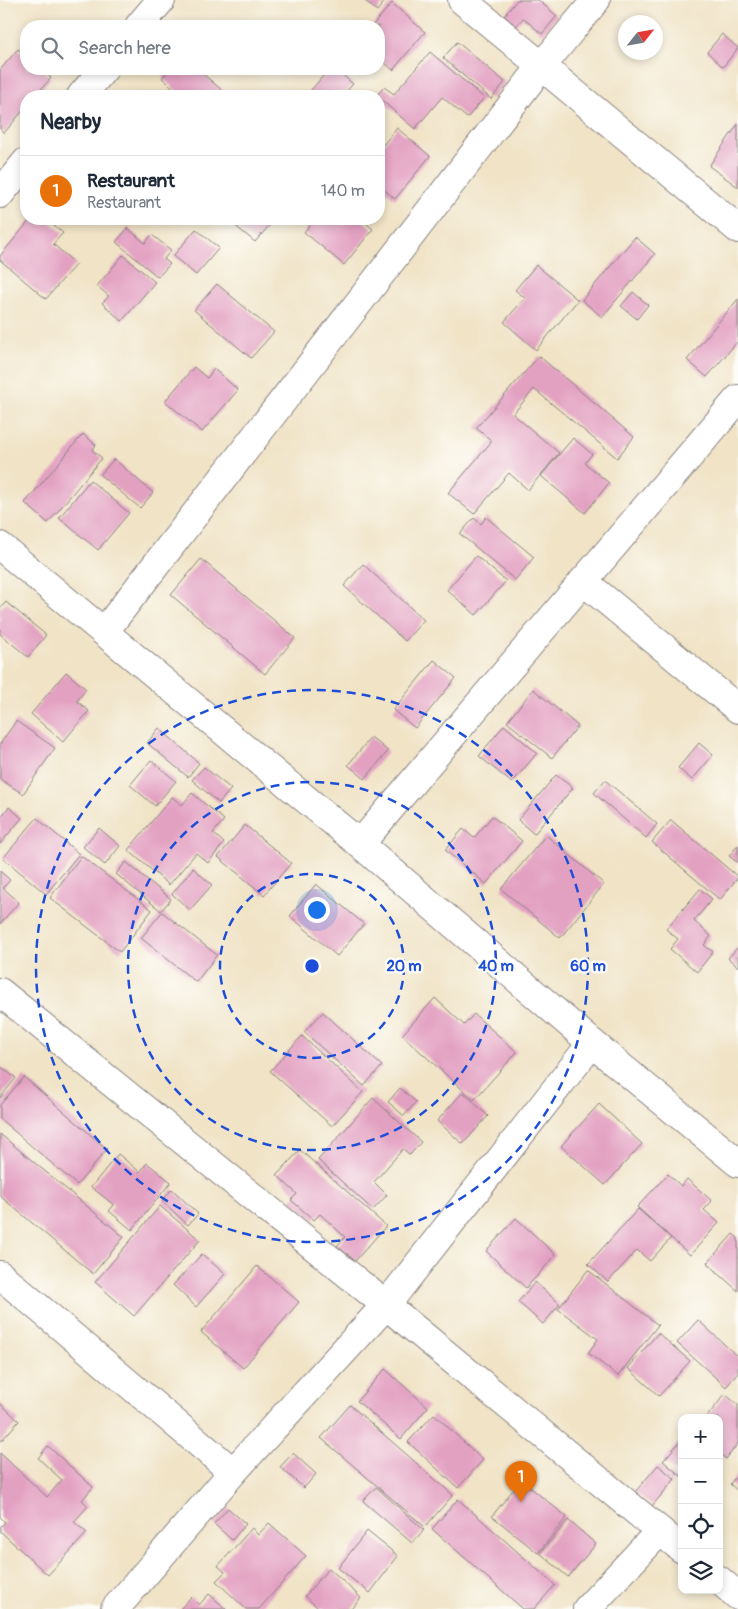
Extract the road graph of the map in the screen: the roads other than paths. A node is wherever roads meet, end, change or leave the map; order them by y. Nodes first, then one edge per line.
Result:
1 (161, 0) edge
2 (462, 0) edge
3 (596, 0) edge
4 (144, 20) edge
5 (542, 67) junction
6 (99, 75) edge
7 (86, 90) edge
8 (20, 169) edge
9 (0, 194) edge
10 (738, 229) edge
11 (738, 399) edge
12 (0, 546) edge
13 (583, 581) junction
14 (104, 632) junction
15 (738, 710) edge
16 (360, 844) junction
17 (0, 992) edge
18 (592, 1043) junction
19 (738, 1163) edge
20 (0, 1275) edge
21 (386, 1305) junction
22 (232, 1472) junction
23 (660, 1531) junction
24 (681, 1549) edge
25 (723, 1583) edge
26 (738, 1596) edge
27 (115, 1609) edge
28 (587, 1609) edge

1 - 4 street
2 - 5 street
3 - 5 street
5 - 10 street
5 - 14 street
6 - 7 street
8 - 9 street
11 - 13 street
12 - 14 street
13 - 15 street
13 - 16 street
14 - 16 street
16 - 18 street
17 - 21 street
18 - 19 street
18 - 21 street
20 - 22 street
21 - 22 street
21 - 23 street
22 - 27 street
23 - 24 street
23 - 28 street
25 - 26 street

